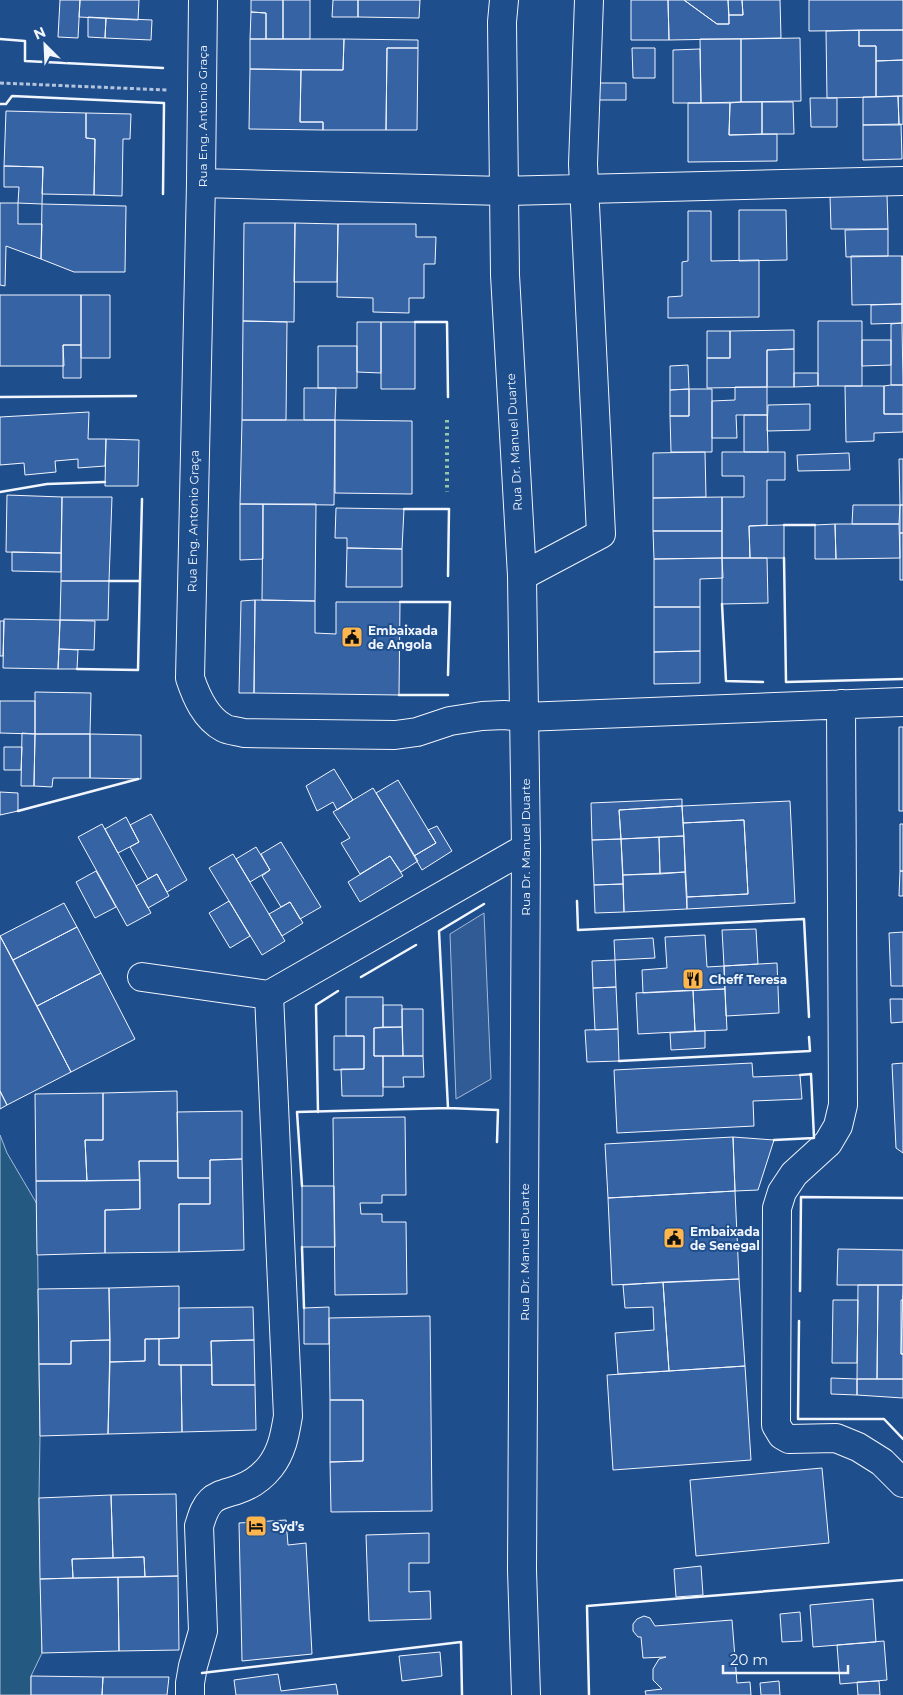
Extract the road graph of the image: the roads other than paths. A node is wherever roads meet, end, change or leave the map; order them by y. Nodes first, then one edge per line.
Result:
1 (203, 0) edge
2 (504, 0) edge
3 (589, 0) edge
4 (903, 182) edge
5 (201, 183) junction
6 (583, 189) junction
7 (503, 191) junction
8 (522, 576) junction
9 (903, 702) edge
10 (841, 704) junction
11 (524, 717) junction
12 (526, 848) junction
13 (142, 977) dead end
14 (269, 995) junction
15 (903, 1483) edge
16 (190, 1695) edge
17 (526, 1695) edge

1 - 5 street, Rua Eng. Antonio Graça
2 - 7 street, Rua Dr. Manuel Duarte
3 - 6 street
4 - 6 street
5 - 7 street
5 - 11 street, Rua Eng. Antonio Graça
6 - 7 street
6 - 8 street
7 - 8 street, Rua Dr. Manuel Duarte
8 - 11 street, Rua Dr. Manuel Duarte
9 - 10 street, Rua Eng. Antonio Graça
10 - 11 street, Rua Eng. Antonio Graça
10 - 15 street
11 - 12 street, Rua Dr. Manuel Duarte
12 - 14 street
12 - 17 street, Rua Dr. Manuel Duarte
13 - 14 street
14 - 16 street

